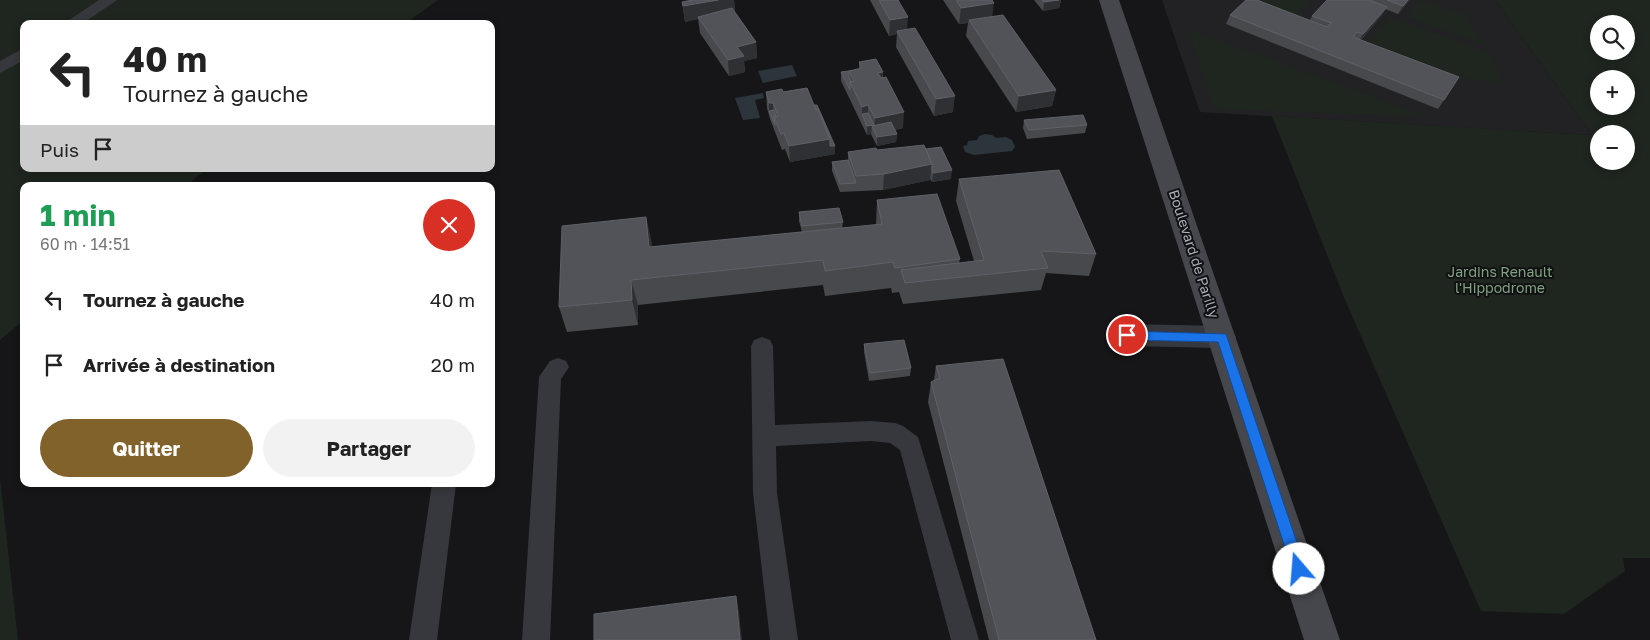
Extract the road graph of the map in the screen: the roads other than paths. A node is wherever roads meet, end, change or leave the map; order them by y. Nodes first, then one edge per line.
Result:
1 (109, 0) edge
2 (1111, 3) edge
3 (77, 20) edge
4 (20, 56) edge
5 (0, 68) edge
6 (1127, 335) dead end
7 (1222, 337) junction
8 (762, 346) dead end
9 (558, 366) dead end
10 (764, 436) junction
11 (444, 487) edge
12 (423, 640) edge
13 (536, 640) edge
14 (784, 640) edge
15 (965, 640) edge
16 (1322, 640) edge

1 - 3 lane
2 - 7 main road, Boulevard de Parilly
4 - 5 lane
6 - 7 street
7 - 16 main road, Boulevard de Parilly
8 - 10 lane
9 - 13 lane
10 - 14 lane
10 - 15 lane
11 - 12 lane

